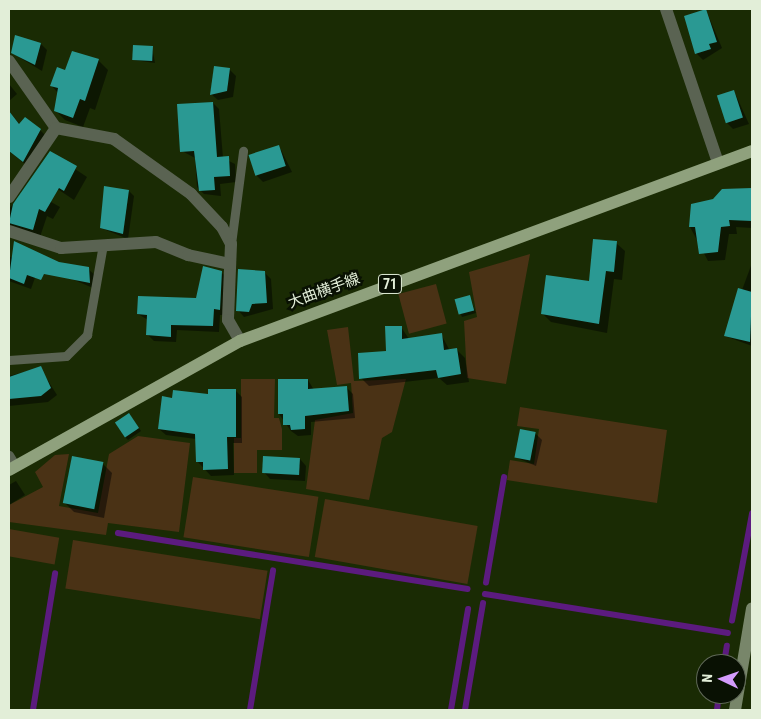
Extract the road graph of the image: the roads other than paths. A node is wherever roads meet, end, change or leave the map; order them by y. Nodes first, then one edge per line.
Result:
1 (666, 9) edge
2 (9, 61) edge
3 (56, 128) junction
4 (243, 151) dead end
5 (752, 151) edge
6 (718, 163) junction
7 (9, 197) edge
8 (9, 231) edge
9 (103, 244) junction
10 (231, 244) junction
11 (230, 264) junction
12 (240, 341) junction
13 (9, 360) edge
14 (11, 464) edge
15 (752, 608) edge
16 (735, 710) edge

1 - 6 street
2 - 3 street
3 - 7 street
3 - 10 street
4 - 10 lane
5 - 6 main road, 大曲横手線 / 71
6 - 12 main road, 大曲横手線 / 71
8 - 9 street
9 - 11 street
9 - 13 lane
10 - 11 street
11 - 12 street
12 - 14 main road, 大曲横手線 / 71
15 - 16 street

